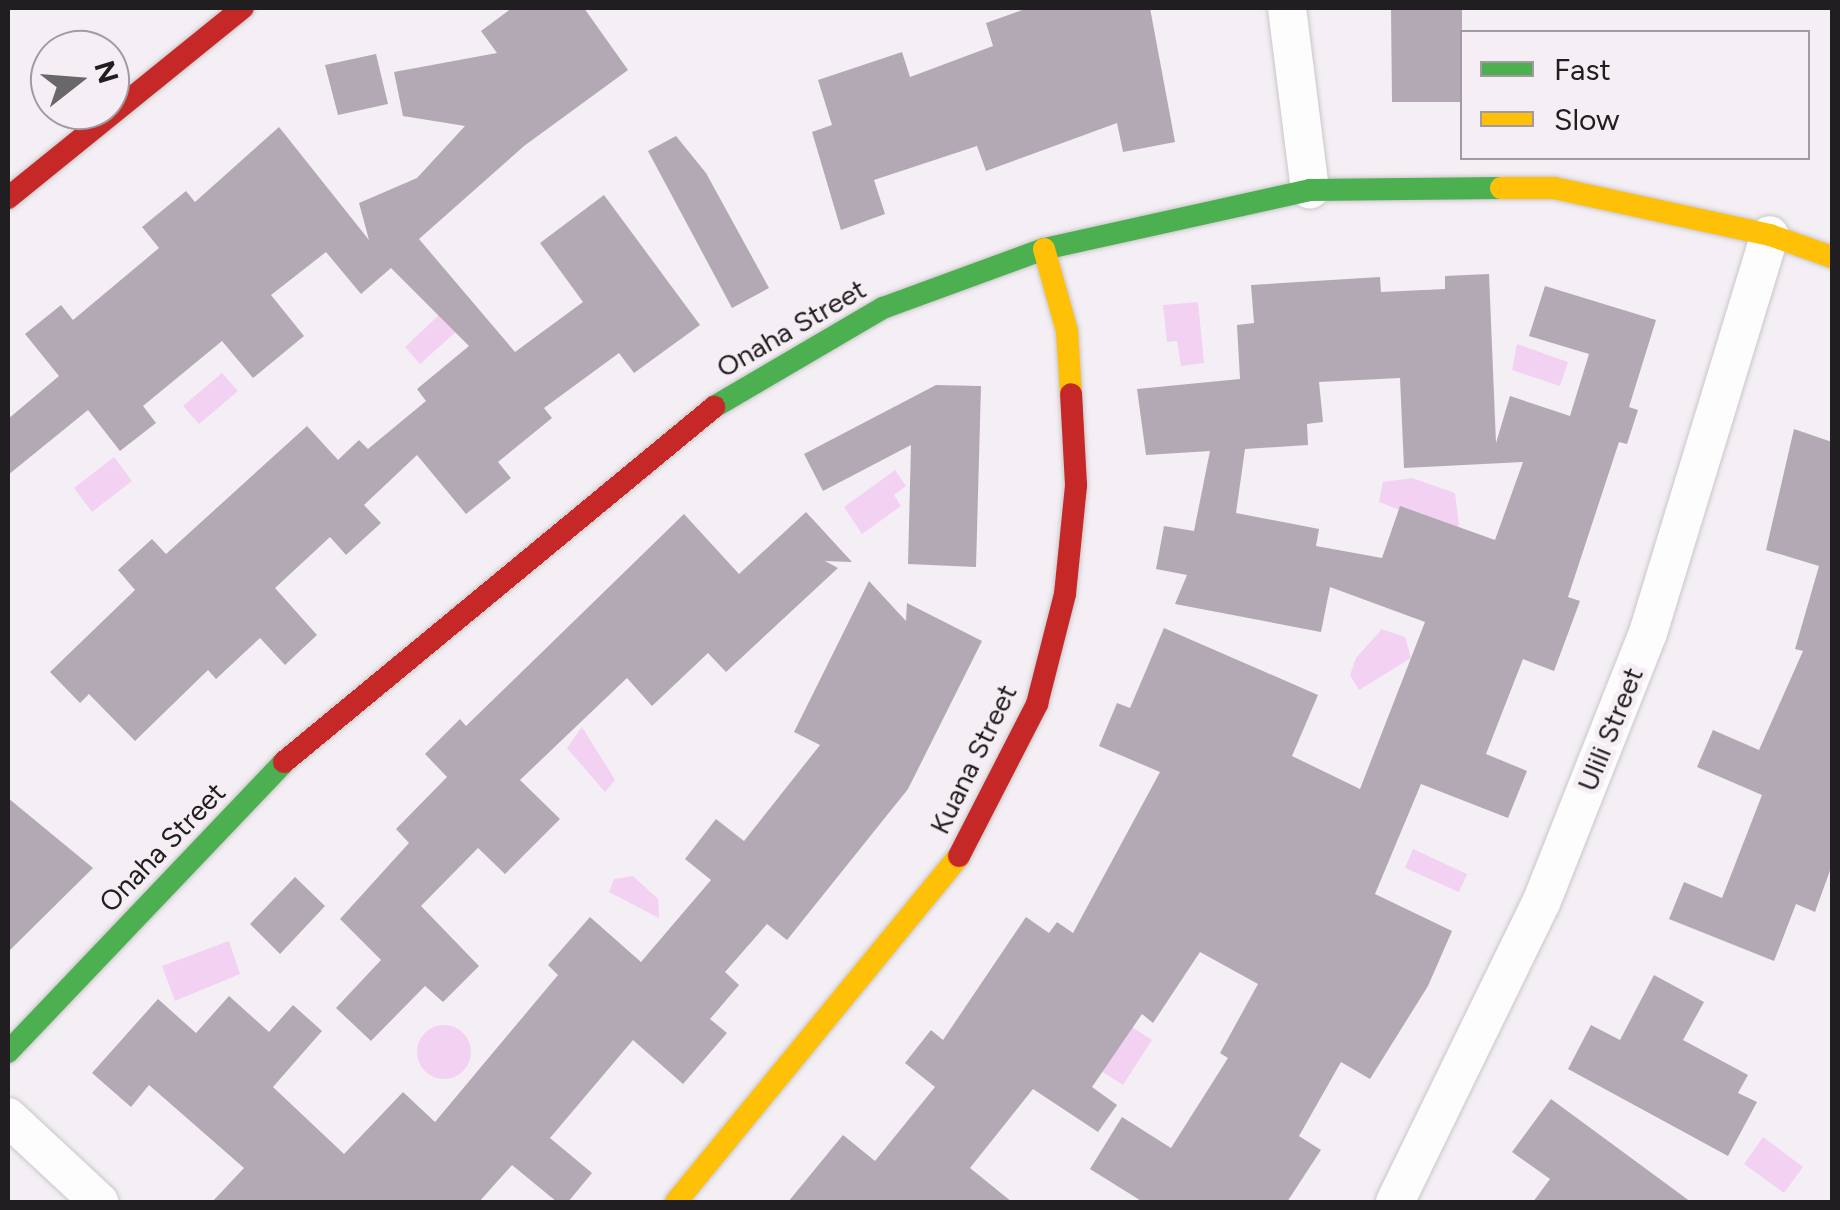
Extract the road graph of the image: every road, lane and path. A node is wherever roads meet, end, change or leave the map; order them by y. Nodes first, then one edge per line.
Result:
1 (243, 8) edge
2 (1287, 8) edge
3 (1310, 190) junction
4 (8, 198) edge
5 (1770, 234) junction
6 (1044, 249) junction
7 (1832, 257) edge
8 (8, 1052) edge
9 (8, 1117) edge
10 (99, 1202) edge
11 (676, 1202) edge
12 (1395, 1202) edge

1 - 4 street
2 - 3 street
3 - 5 street, Onaha Street
3 - 6 street, Onaha Street
5 - 7 street, Onaha Street
5 - 12 street, Ulili Street
6 - 8 street, Onaha Street
6 - 11 street, Kuana Street
9 - 10 street

